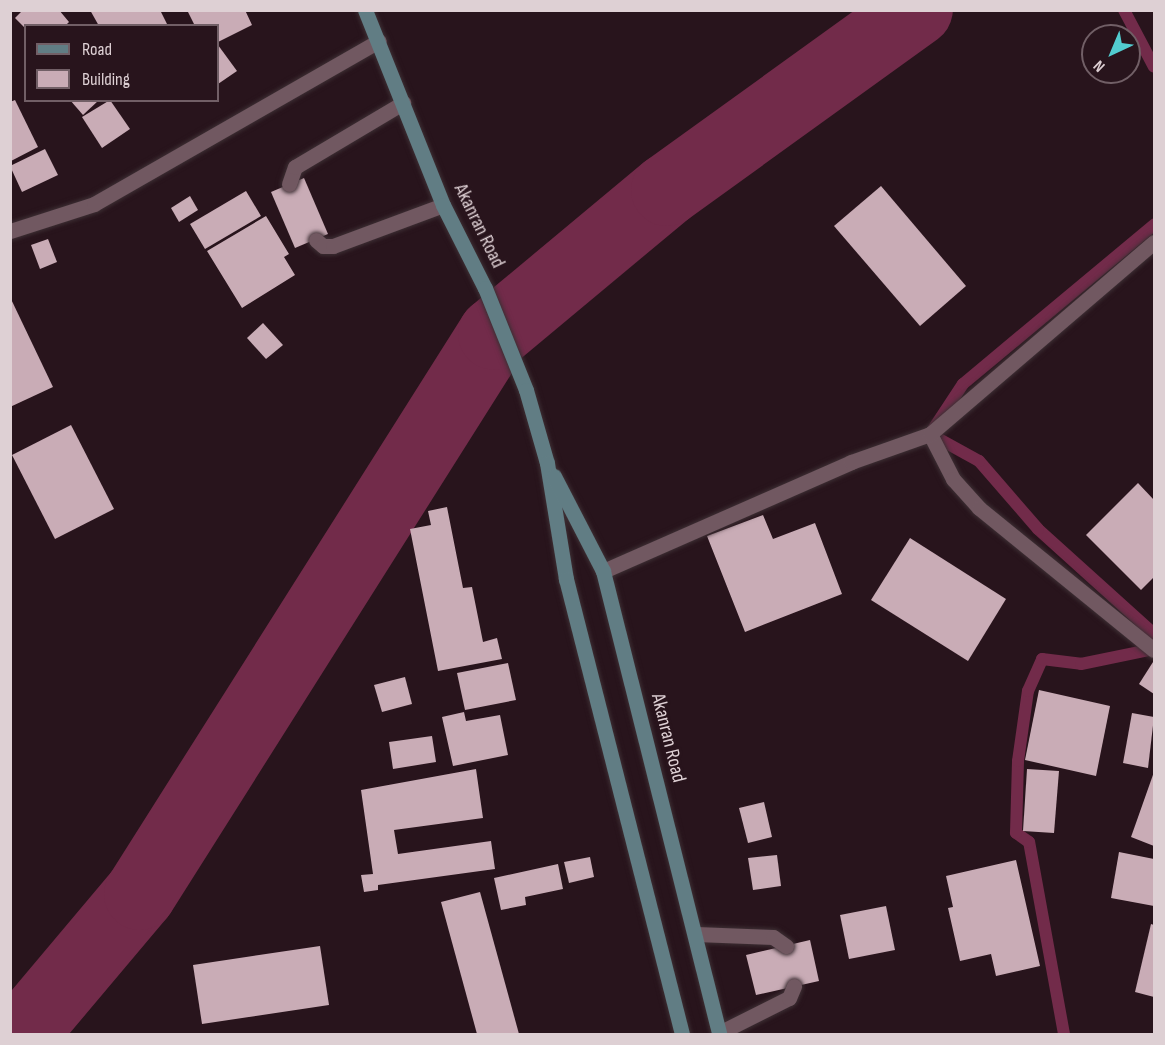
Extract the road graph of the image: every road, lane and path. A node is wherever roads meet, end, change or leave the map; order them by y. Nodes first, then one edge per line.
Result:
1 (366, 10) edge
2 (379, 41) junction
3 (403, 103) junction
4 (289, 184) dead end
5 (443, 205) junction
6 (10, 231) edge
7 (316, 240) dead end
8 (1155, 242) edge
9 (930, 434) junction
10 (547, 463) junction
11 (603, 571) junction
12 (1155, 650) edge
13 (696, 934) junction
14 (786, 946) dead end
15 (795, 986) dead end
16 (719, 1034) edge
17 (682, 1035) edge

1 - 2 main road, Akanran Road
2 - 3 main road, Akanran Road
2 - 6 street
3 - 4 street
3 - 5 main road, Akanran Road
5 - 7 street
5 - 10 main road, Akanran Road
8 - 9 street
9 - 11 street
9 - 12 street
10 - 11 main road, Akanran Road
10 - 17 main road, Akanran Road
11 - 13 main road, Akanran Road
13 - 14 street
13 - 16 main road, Akanran Road
15 - 16 street

